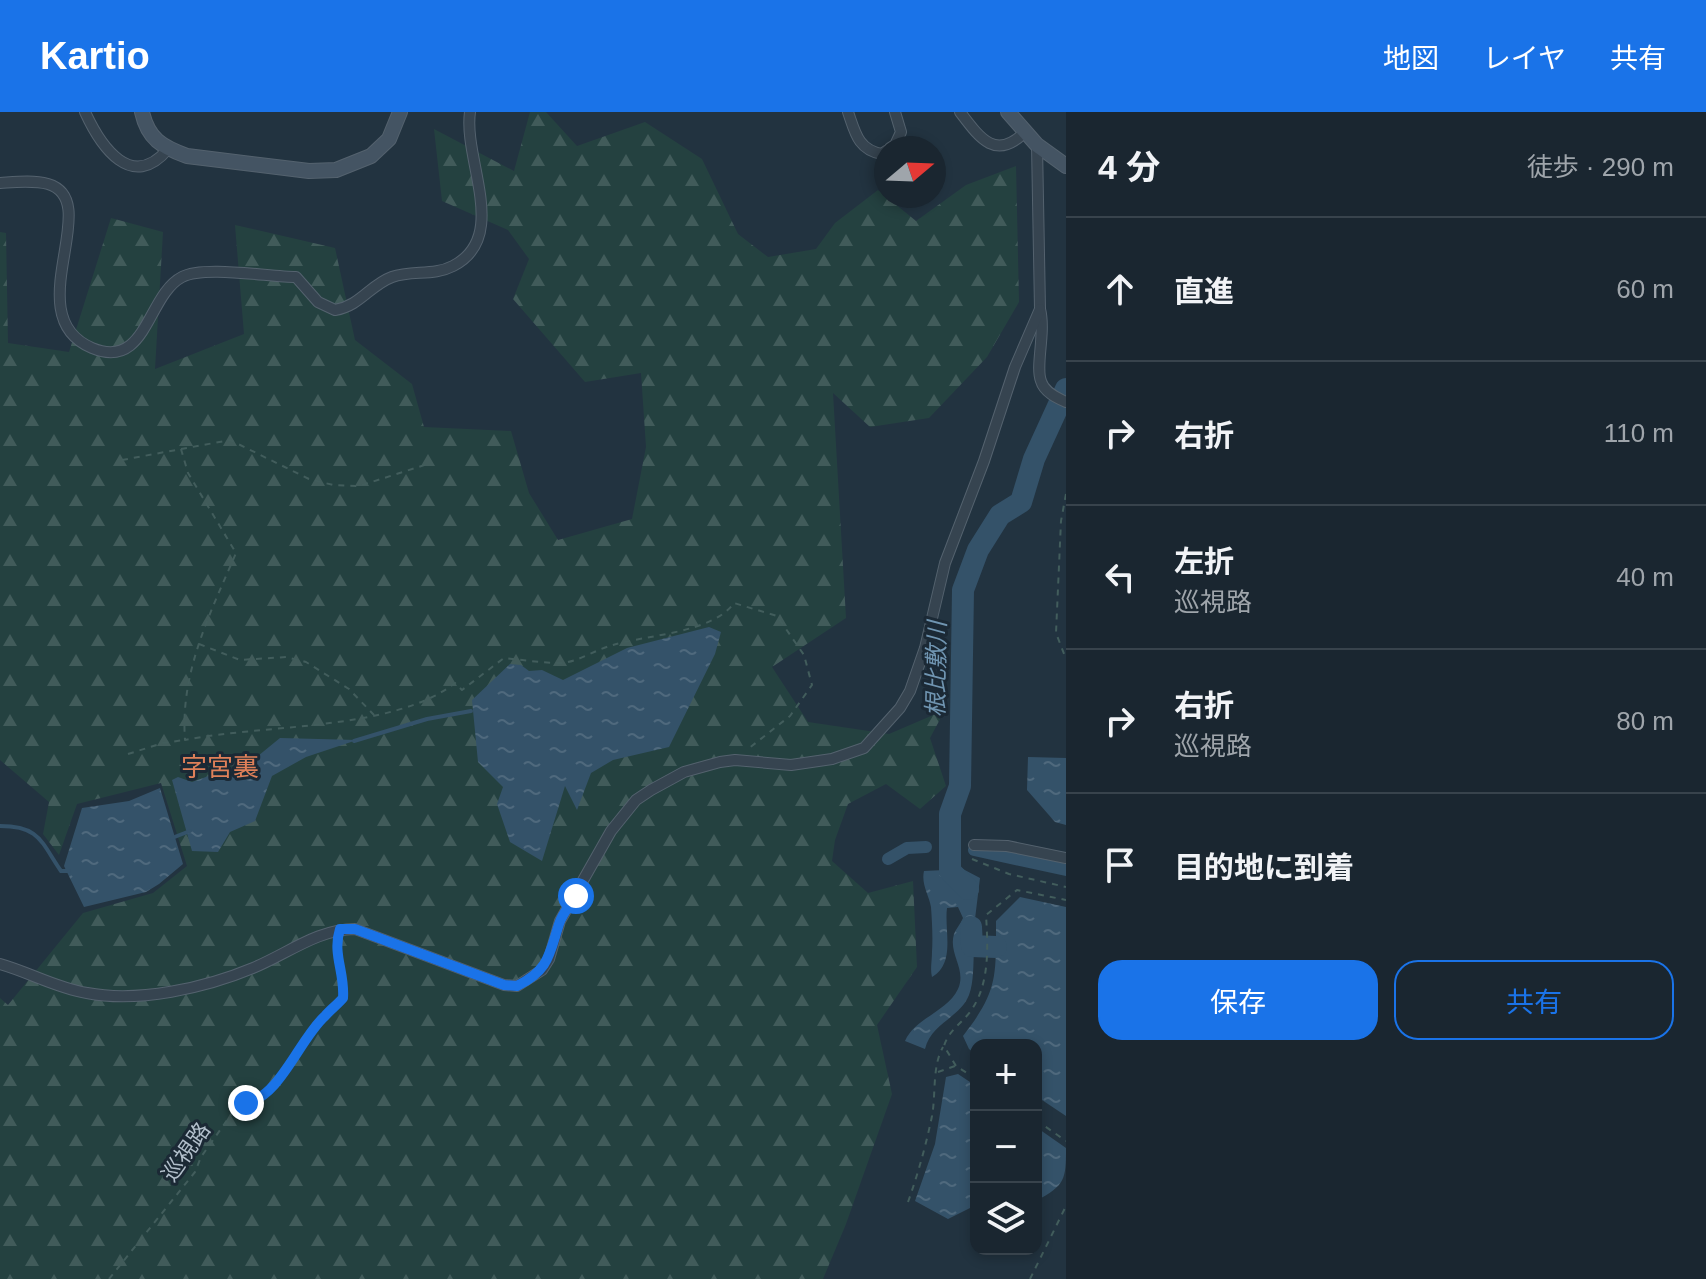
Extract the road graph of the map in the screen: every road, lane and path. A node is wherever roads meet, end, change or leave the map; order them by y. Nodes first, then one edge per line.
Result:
1 (85, 112) edge
2 (142, 112) edge
3 (400, 112) edge
4 (470, 112) edge
5 (848, 112) edge
6 (895, 112) edge
7 (960, 112) edge
8 (1008, 112) edge
9 (1024, 133) junction
10 (899, 136) edge
11 (1037, 145) junction
12 (168, 149) junction
13 (874, 153) edge
14 (1066, 166) edge
15 (0, 183) edge
16 (1040, 309) junction
17 (1061, 400) edge
18 (181, 449) junction
19 (122, 460) dead end
20 (431, 463) dead end
21 (1066, 494) edge
22 (198, 643) junction
23 (1066, 659) edge
24 (374, 715) junction
25 (185, 740) junction
26 (128, 754) dead end
27 (735, 760) junction
28 (974, 845) dead end
29 (1066, 858) edge
30 (972, 859) dead end
31 (1066, 887) edge
32 (1066, 900) edge
33 (340, 929) junction
34 (0, 964) edge
35 (944, 1046) junction
36 (956, 1066) junction
37 (937, 1073) junction
38 (970, 1075) edge
39 (1042, 1124) edge
40 (1066, 1141) edge
41 (908, 1202) dead end
42 (1066, 1206) edge
43 (109, 1279) edge
44 (1030, 1279) edge

1 - 12 street
2 - 12 street
3 - 12 street
4 - 15 street
5 - 13 street
6 - 10 street
7 - 9 street
8 - 9 street
9 - 11 street
11 - 14 street
11 - 16 street
16 - 17 street
16 - 27 street
18 - 19 path
18 - 20 path
18 - 22 path
21 - 23 path
22 - 24 path
22 - 25 path
24 - 25 path
24 - 27 path
25 - 26 path
27 - 33 street
28 - 29 street
30 - 31 path
32 - 35 path
33 - 34 street
33 - 43 path, 巡視路
35 - 36 path
35 - 37 path
36 - 37 path
36 - 38 path
37 - 41 path
39 - 40 path
42 - 44 path

